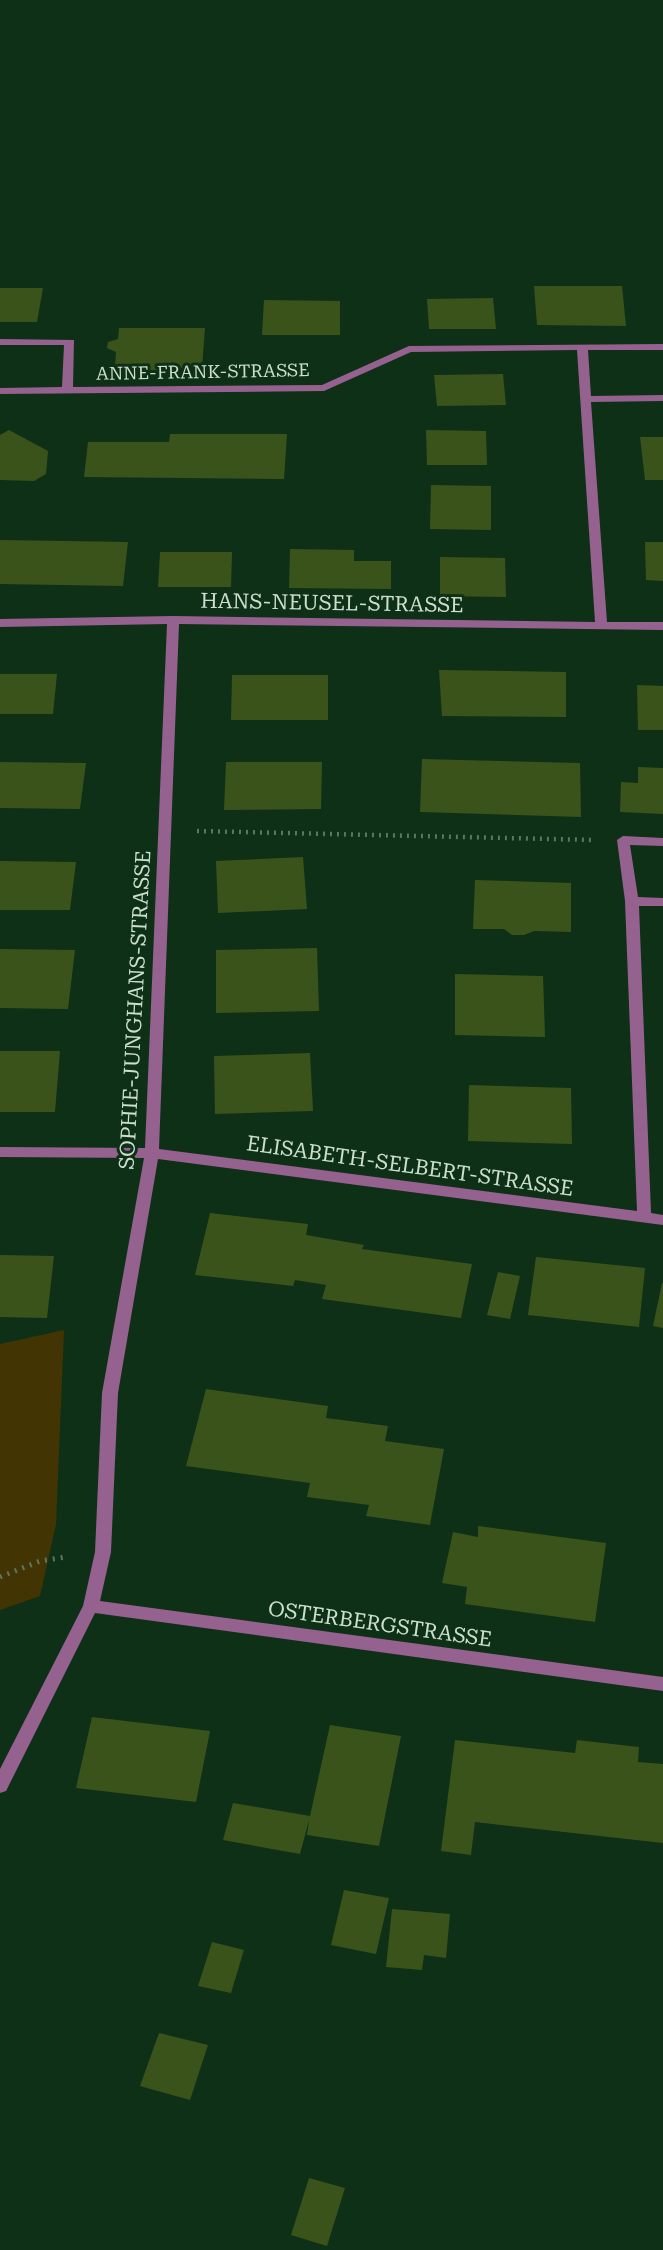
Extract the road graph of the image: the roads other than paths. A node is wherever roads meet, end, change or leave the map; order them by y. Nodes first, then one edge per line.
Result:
1 (0, 342) edge
2 (582, 347) junction
3 (663, 347) edge
4 (67, 390) junction
5 (0, 391) edge
6 (586, 398) junction
7 (663, 398) edge
8 (173, 620) junction
9 (0, 623) edge
10 (601, 625) junction
11 (663, 626) edge
12 (663, 842) edge
13 (632, 901) junction
14 (663, 902) edge
15 (0, 1152) edge
16 (152, 1153) junction
17 (644, 1218) junction
18 (663, 1220) edge
19 (91, 1606) junction
20 (663, 1684) edge
21 (0, 1786) edge

1 - 4 street, ANNE-FRANK-STRASSE
2 - 3 street, ANNE-FRANK-STRASSE
2 - 4 street, ANNE-FRANK-STRASSE
2 - 6 street
4 - 5 street, ANNE-FRANK-STRASSE
6 - 7 street
6 - 10 street
8 - 9 street, HANS-NEUSEL-STRASSE
8 - 10 street, HANS-NEUSEL-STRASSE
8 - 16 street, SOPHIE-JUNGHANS-STRASSE
10 - 11 street, HANS-NEUSEL-STRASSE
12 - 13 street
13 - 14 street
13 - 17 street
15 - 16 street, ELISABETH-SELBERT-STRASSE
16 - 17 street, ELISABETH-SELBERT-STRASSE
16 - 19 street, SOPHIE-JUNGHANS-STRASSE
17 - 18 street, ELISABETH-SELBERT-STRASSE
19 - 20 street, OSTERBERGSTRASSE
19 - 21 street, SOPHIE-JUNGHANS-STRASSE

